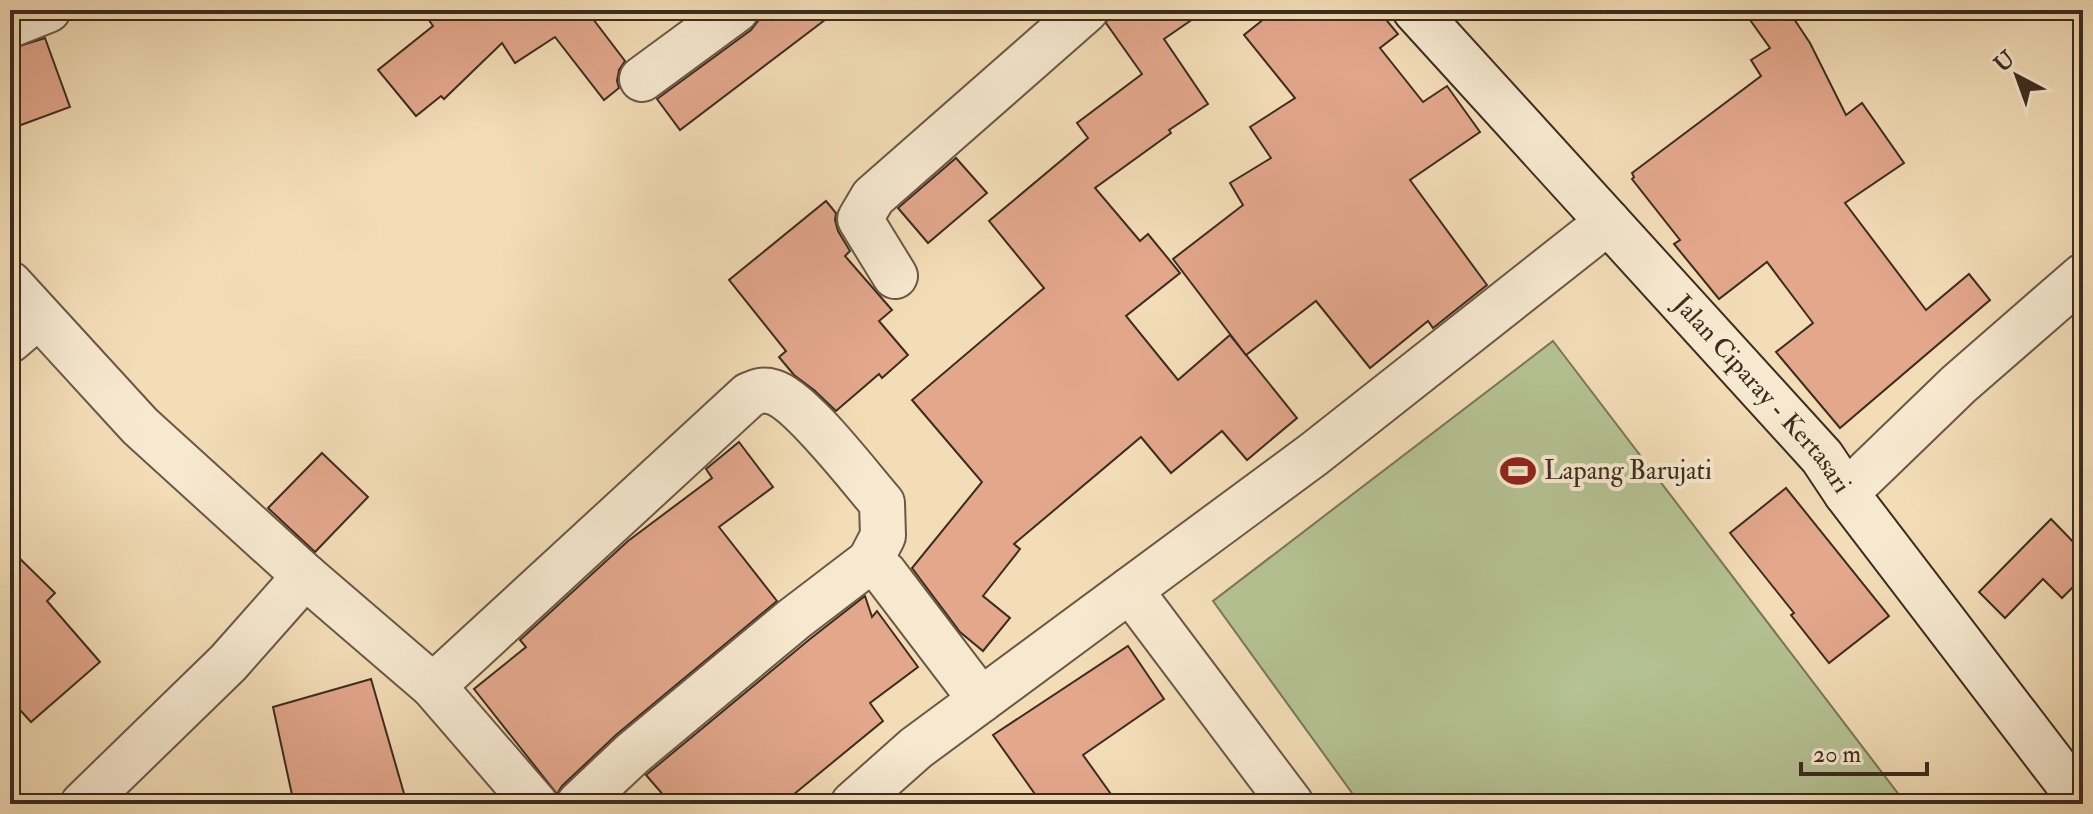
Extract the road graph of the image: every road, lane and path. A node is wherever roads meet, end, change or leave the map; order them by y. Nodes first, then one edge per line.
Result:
1 (48, 10) edge
2 (736, 10) edge
3 (1086, 10) edge
4 (1415, 10) edge
5 (10, 25) edge
6 (642, 79) dead end
7 (1608, 222) junction
8 (895, 276) dead end
9 (2083, 276) edge
10 (10, 284) edge
11 (24, 328) edge
12 (1846, 493) junction
13 (870, 561) junction
14 (305, 576) junction
15 (1130, 590) junction
16 (433, 686) junction
17 (981, 700) junction
18 (2067, 797) edge
19 (83, 804) edge
20 (535, 804) edge
21 (579, 804) edge
22 (853, 804) edge
23 (1291, 804) edge

1 - 5 street
2 - 6 street
3 - 8 street
4 - 7 street, Jalan Ciparay - Kertasari
7 - 12 street, Jalan Ciparay - Kertasari
7 - 15 street
9 - 12 street
10 - 11 street
11 - 14 street
12 - 18 street, Jalan Ciparay - Kertasari
13 - 16 street
13 - 17 street
13 - 21 street
14 - 16 street
14 - 19 street
15 - 17 street
15 - 23 street
16 - 20 street
17 - 22 street

